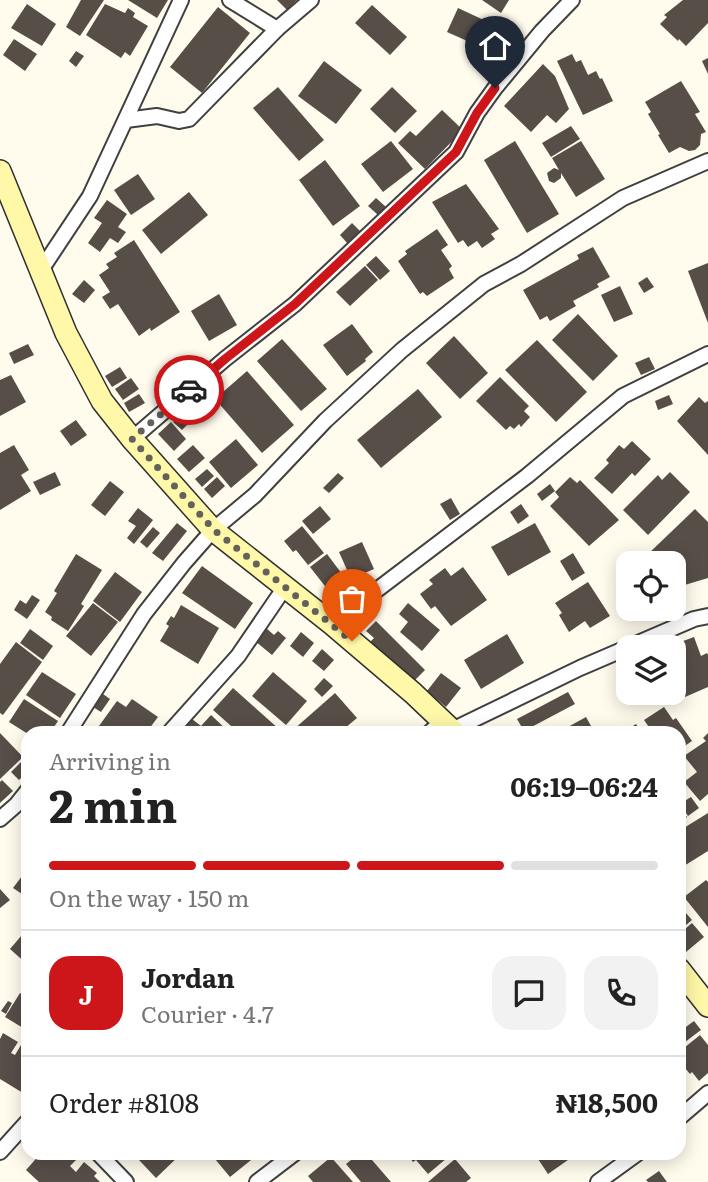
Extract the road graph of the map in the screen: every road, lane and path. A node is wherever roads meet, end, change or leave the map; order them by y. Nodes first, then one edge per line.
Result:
1 (181, 0) edge
2 (230, 0) edge
3 (312, 0) edge
4 (572, 0) edge
5 (277, 29) junction
6 (126, 120) junction
7 (708, 161) edge
8 (0, 171) edge
9 (41, 270) junction
10 (708, 354) edge
11 (132, 439) junction
12 (214, 530) junction
13 (285, 587) junction
14 (708, 616) edge
15 (332, 624) junction
16 (72, 726) edge
17 (175, 726) edge
18 (442, 726) edge
19 (452, 726) edge
20 (21, 799) edge
21 (0, 819) edge
22 (686, 979) edge
23 (708, 1006) edge
24 (708, 1093) edge
25 (686, 1112) edge
26 (21, 1129) edge
27 (0, 1152) edge
28 (105, 1160) edge
29 (286, 1160) edge
30 (628, 1160) edge
31 (125, 1182) edge
32 (257, 1182) edge
33 (598, 1182) edge

1 - 6 street
2 - 5 street
3 - 5 street
4 - 11 street
5 - 6 street
6 - 9 street
7 - 12 street
8 - 9 street
9 - 11 street
10 - 15 street
11 - 12 street
12 - 13 street
12 - 16 street
13 - 15 street
13 - 17 street
14 - 19 street
15 - 18 street
20 - 21 street
22 - 23 street
24 - 25 street
26 - 27 street
28 - 31 street
29 - 32 street
30 - 33 street

